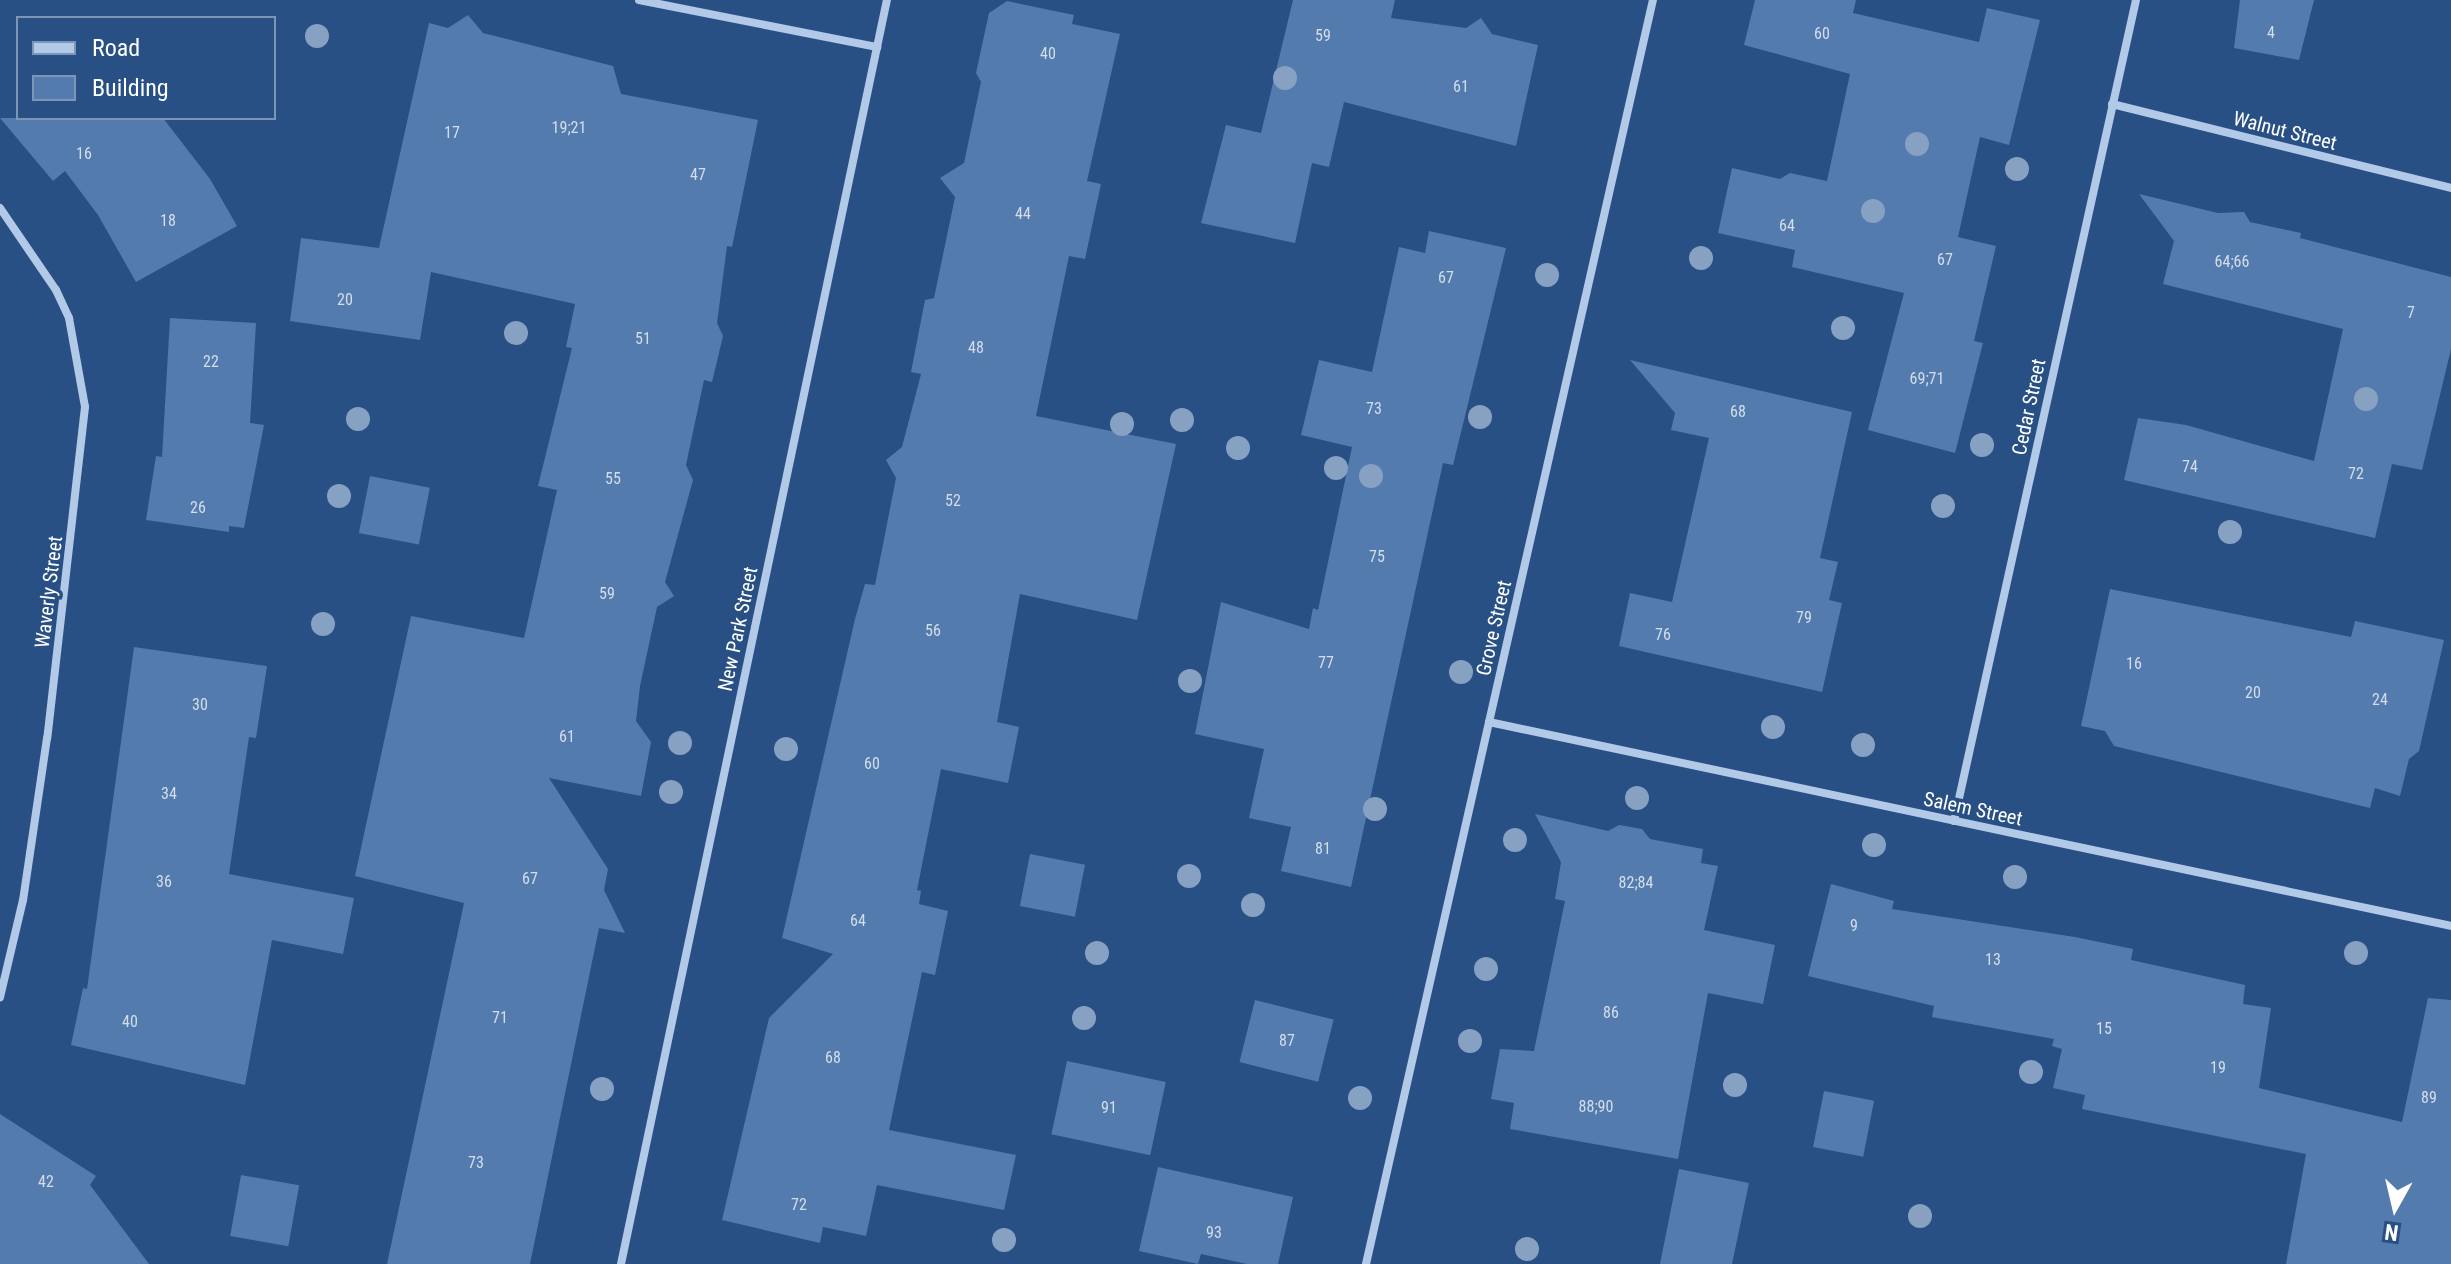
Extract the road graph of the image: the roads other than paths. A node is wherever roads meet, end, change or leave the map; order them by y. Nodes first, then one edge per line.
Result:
1 (639, 0) edge
2 (887, 0) edge
3 (1653, 0) edge
4 (2136, 0) edge
5 (877, 47) junction
6 (2112, 104) junction
7 (2451, 188) edge
8 (0, 208) edge
9 (1489, 722) junction
10 (1954, 821) junction
11 (2451, 926) edge
12 (0, 997) edge
13 (621, 1264) edge
14 (1366, 1264) edge

1 - 5 street
2 - 5 street, New Park Street
3 - 9 street, Grove Street
4 - 6 street, Cedar Street
5 - 13 street, New Park Street
6 - 7 street, Walnut Street
6 - 10 street, Cedar Street
8 - 12 street, Waverly Street
9 - 10 street, Salem Street
9 - 14 street, Grove Street
10 - 11 street, Salem Street

